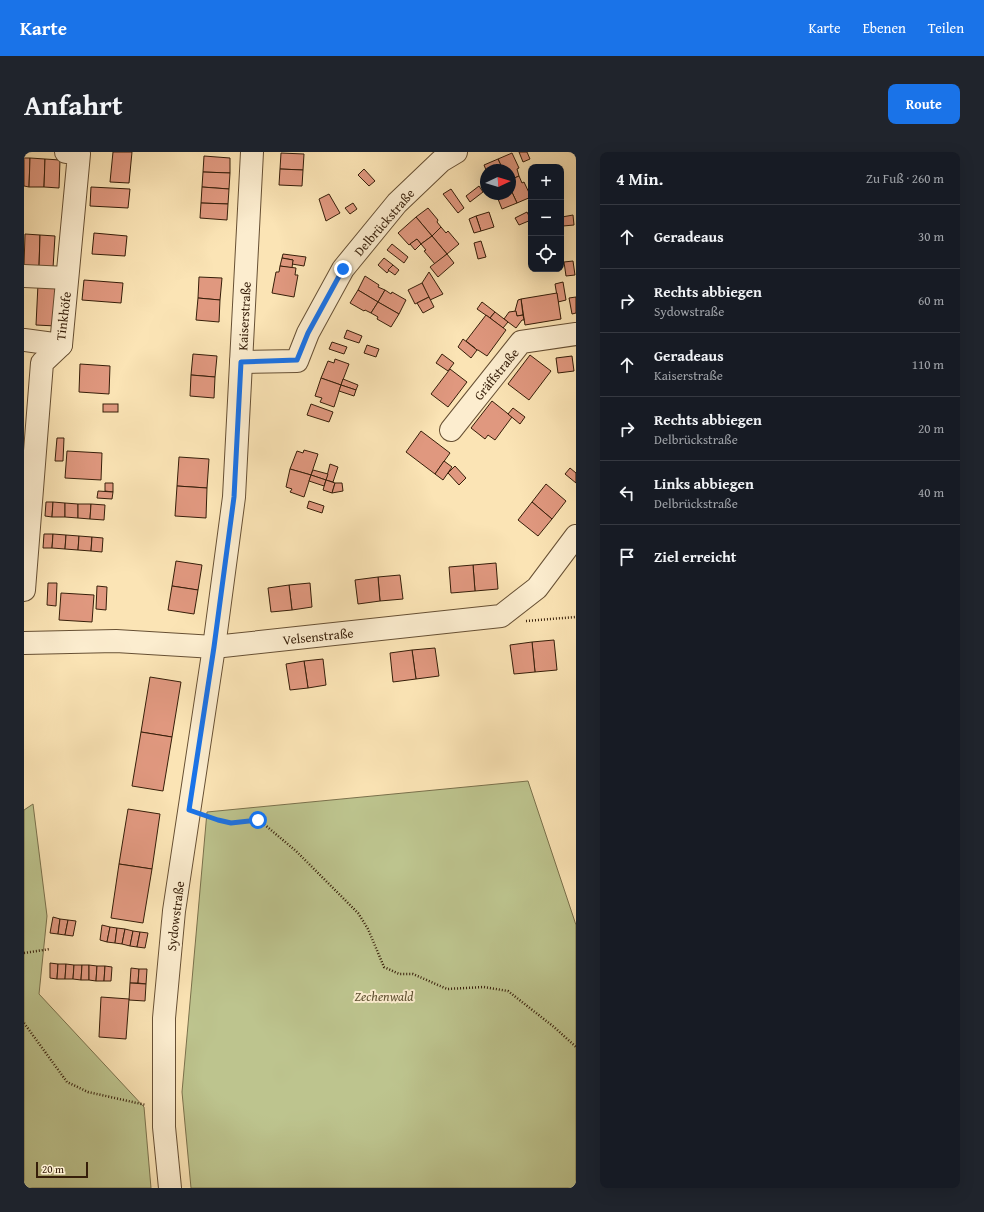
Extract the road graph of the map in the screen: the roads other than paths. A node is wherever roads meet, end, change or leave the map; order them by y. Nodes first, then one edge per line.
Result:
1 (252, 152) edge
2 (456, 152) edge
3 (72, 153) edge
4 (24, 276) edge
5 (67, 278) junction
6 (576, 334) edge
7 (24, 340) edge
8 (61, 345) junction
9 (241, 362) junction
10 (451, 430) dead end
11 (29, 476) edge
12 (576, 536) edge
13 (26, 537) edge
14 (24, 590) edge
15 (24, 643) edge
16 (214, 647) junction
17 (170, 1188) edge

1 - 9 street, Kaiserstraße
2 - 9 street, Delbrückstraße
3 - 5 street, Tinkhöfe
4 - 5 street
5 - 8 street, Tinkhöfe
6 - 10 street, Gräffstraße
7 - 8 street
8 - 11 street, Tinkhöfe
9 - 16 street, Kaiserstraße
11 - 13 street, Tinkhöfe
12 - 16 street, Velsenstraße
13 - 14 street, Tinkhöfe
15 - 16 street, Velsenstraße
16 - 17 street, Sydowstraße

